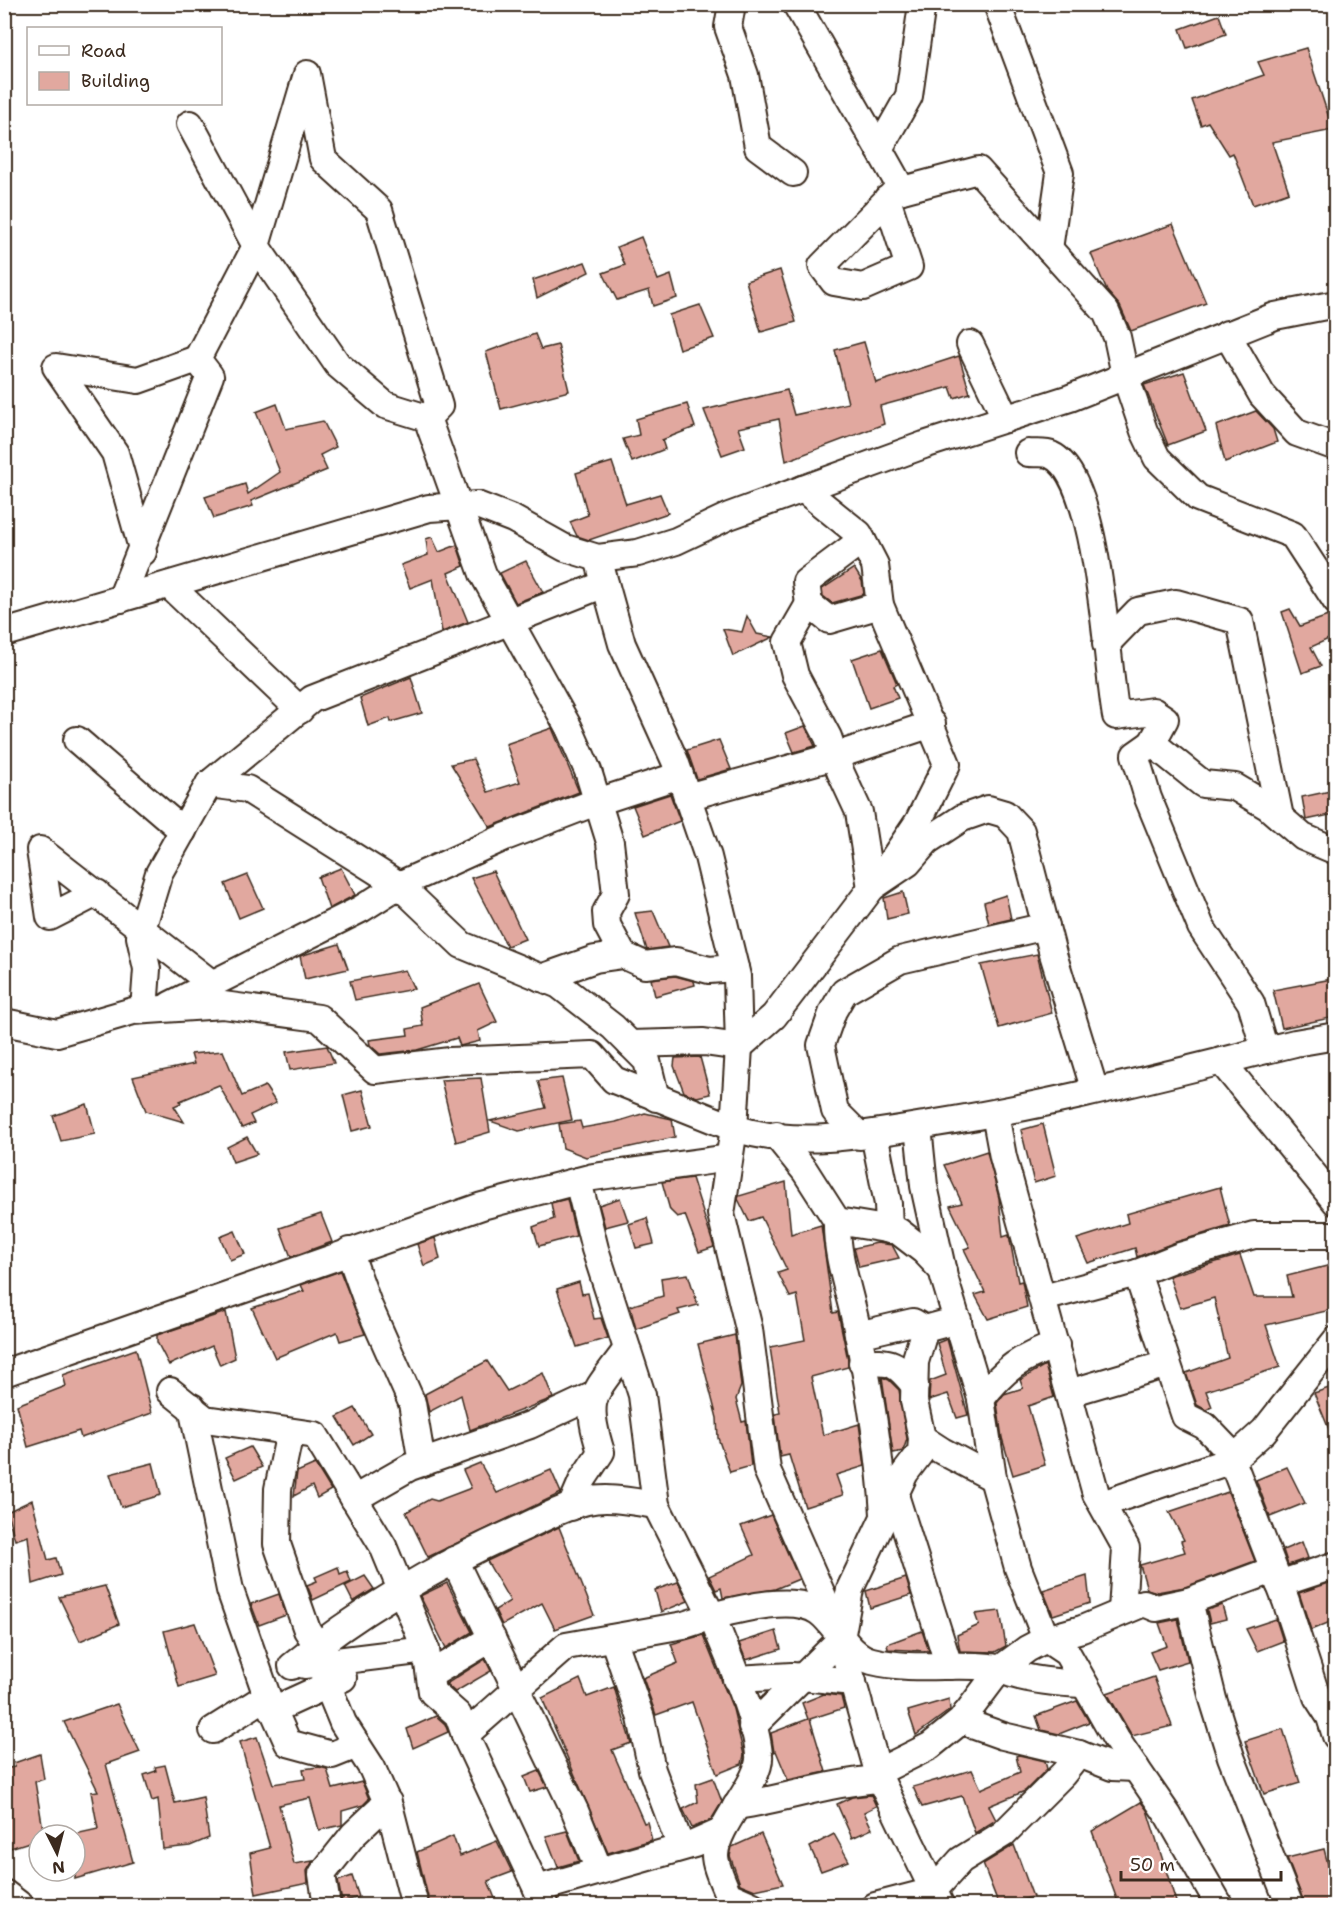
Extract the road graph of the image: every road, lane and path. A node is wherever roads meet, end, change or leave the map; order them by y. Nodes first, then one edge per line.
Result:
1 (732, 4) edge
2 (796, 4) edge
3 (922, 4) edge
4 (997, 4) edge
5 (190, 124) dead end
6 (879, 149) junction
7 (794, 173) dead end
8 (256, 246) junction
9 (1049, 249) junction
10 (1335, 304) edge
11 (1227, 334) junction
12 (970, 344) dead end
13 (196, 359) junction
14 (1125, 375) junction
15 (427, 418) junction
16 (1006, 419) junction
17 (1335, 447) edge
18 (1028, 453) dead end
19 (803, 489) junction
20 (456, 504) junction
21 (862, 540) junction
22 (142, 548) junction
23 (598, 558) junction
24 (605, 584) junction
25 (163, 587) junction
26 (121, 599) junction
27 (1335, 601) edge
28 (809, 604) junction
29 (880, 605) junction
30 (509, 622) junction
31 (4, 633) edge
32 (1106, 644) junction
33 (300, 710) junction
34 (932, 724) junction
35 (77, 740) dead end
36 (1152, 743) junction
37 (835, 756) junction
38 (209, 784) junction
39 (683, 786) junction
40 (597, 802) junction
41 (1280, 817) junction
42 (183, 831) junction
43 (1335, 851) edge
44 (399, 885) junction
45 (871, 888) junction
46 (97, 893) dead end
47 (1046, 926) junction
48 (142, 929) junction
49 (622, 955) junction
50 (735, 968) junction
51 (542, 978) junction
52 (211, 983) junction
53 (155, 1010) junction
54 (4, 1022) edge
55 (1335, 1036) edge
56 (630, 1044) junction
57 (739, 1047) junction
58 (1265, 1050) junction
59 (1221, 1061) junction
60 (1095, 1091) junction
61 (656, 1098) junction
62 (995, 1114) junction
63 (918, 1126) junction
64 (734, 1128) junction
65 (776, 1135) junction
66 (867, 1135) junction
67 (729, 1158) junction
68 (578, 1181) junction
69 (1335, 1202) edge
70 (837, 1221) junction
71 (889, 1230) junction
72 (1335, 1238) edge
73 (349, 1251) junction
74 (943, 1271) junction
75 (1137, 1273) junction
76 (1043, 1298) junction
77 (958, 1320) junction
78 (926, 1329) junction
79 (858, 1335) junction
80 (1335, 1340) edge
81 (1056, 1345) junction
82 (627, 1349) junction
83 (862, 1363) junction
84 (1167, 1364) junction
85 (4, 1373) edge
86 (915, 1386) junction
87 (170, 1391) dead end
88 (1069, 1393) junction
89 (592, 1396) junction
90 (981, 1399) junction
91 (192, 1407) junction
92 (290, 1432) junction
93 (922, 1438) junction
94 (1232, 1460) junction
95 (422, 1463) junction
96 (993, 1478) junction
97 (895, 1495) junction
98 (354, 1499) junction
99 (656, 1504) junction
100 (1102, 1504) junction
101 (571, 1507) junction
102 (884, 1521) junction
103 (454, 1560) junction
104 (1335, 1565) edge
105 (1276, 1577) junction
106 (401, 1591) junction
107 (1189, 1601) junction
108 (1122, 1611) junction
109 (712, 1616) junction
110 (492, 1638) junction
111 (613, 1638) junction
112 (841, 1639) junction
113 (1046, 1639) junction
114 (428, 1662) junction
115 (322, 1665) junction
116 (949, 1666) junction
117 (259, 1669) junction
118 (1000, 1669) junction
119 (800, 1677) junction
120 (736, 1679) junction
121 (853, 1682) junction
122 (1084, 1684) junction
123 (517, 1689) junction
124 (270, 1703) junction
125 (966, 1714) junction
126 (1334, 1724) edge
127 (752, 1727) junction
128 (213, 1730) dead end
129 (465, 1735) junction
130 (357, 1745) junction
131 (1079, 1754) junction
132 (1136, 1768) junction
133 (879, 1776) junction
134 (388, 1802) junction
135 (736, 1806) junction
136 (721, 1832) junction
137 (681, 1847) junction
138 (599, 1870) junction
139 (4, 1893) edge
140 (541, 1897) edge
141 (937, 1898) edge
142 (730, 1900) edge
143 (21, 1905) edge
144 (327, 1905) edge
145 (415, 1905) edge
146 (753, 1905) edge
147 (875, 1905) edge
148 (1220, 1905) edge
149 (1290, 1905) edge

1 - 7 street
2 - 6 street
3 - 6 street
4 - 9 street
5 - 8 street
6 - 9 street
8 - 13 street
8 - 15 street
8 - 15 street
9 - 14 street
10 - 11 street
11 - 14 street
11 - 17 street
12 - 16 street
13 - 22 street
13 - 22 street
14 - 16 street
14 - 27 street
15 - 20 street
16 - 19 street
18 - 32 street
19 - 21 street
19 - 23 street
20 - 23 street
20 - 25 street
20 - 30 street
21 - 28 street
21 - 29 street
22 - 25 street
22 - 26 street
23 - 24 street
24 - 30 street
24 - 39 street
25 - 26 street
25 - 33 street
26 - 31 street
28 - 29 street
28 - 37 street
29 - 34 street
30 - 33 street
30 - 40 street
32 - 36 street
32 - 41 street
33 - 38 street
34 - 37 street
34 - 45 street
35 - 42 street
36 - 41 street
36 - 58 street
37 - 39 street
37 - 45 street
38 - 42 street
38 - 44 street
39 - 40 street
39 - 50 street
40 - 44 street
40 - 49 street
41 - 43 street
42 - 48 street
44 - 51 street
44 - 52 street
45 - 47 street
45 - 57 street
46 - 48 street
47 - 60 street
47 - 66 street
48 - 52 street
48 - 53 street
49 - 50 street
49 - 51 street
50 - 57 street
51 - 56 street
52 - 53 street
53 - 54 street
53 - 61 street
55 - 58 street
56 - 57 street
56 - 61 street
57 - 64 street
58 - 59 street
59 - 60 street
59 - 69 street
60 - 62 street
61 - 64 street
62 - 63 street
62 - 76 street
63 - 66 street
63 - 74 street
64 - 65 street
64 - 67 street
65 - 66 street
65 - 70 street
66 - 71 street
67 - 68 street
67 - 112 street
68 - 73 street
68 - 82 street
70 - 71 street
70 - 79 street
71 - 74 street
72 - 75 street
73 - 85 street
73 - 95 street
74 - 77 street
75 - 76 street
75 - 84 street
76 - 81 street
77 - 78 street
77 - 90 street
78 - 79 street
78 - 86 street
79 - 83 street
80 - 94 street
81 - 88 street
81 - 90 street
82 - 89 street
82 - 99 street
83 - 86 street
83 - 102 street
84 - 88 street
84 - 94 street
86 - 93 street
87 - 91 street
88 - 100 street
89 - 95 street
89 - 101 street
90 - 96 street
91 - 92 street
91 - 117 street
92 - 98 street
92 - 115 street
93 - 96 street
93 - 97 street
94 - 100 street
94 - 105 street
95 - 98 street
96 - 113 street
97 - 102 street
97 - 116 street
98 - 106 street
99 - 101 street
99 - 109 street
100 - 108 street
101 - 103 street
102 - 112 street
103 - 106 street
103 - 110 street
104 - 105 street
105 - 107 street
105 - 126 street
106 - 114 street
106 - 115 street
107 - 108 street
107 - 149 street
108 - 113 street
109 - 111 street
109 - 112 street
109 - 120 street
110 - 114 street
110 - 123 street
111 - 123 street
111 - 137 street
112 - 116 street
112 - 119 street
112 - 121 street
113 - 118 street
113 - 122 street
114 - 115 street
114 - 129 street
115 - 117 street
115 - 124 street
115 - 130 street
116 - 118 street
117 - 124 street
118 - 122 street
118 - 125 street
119 - 120 street
119 - 121 street
119 - 127 street
120 - 127 street
121 - 133 street
122 - 132 street
123 - 129 street
123 - 138 street
124 - 128 street
124 - 130 street
125 - 131 street
125 - 133 street
127 - 135 street
129 - 140 street
130 - 134 street
131 - 132 street
131 - 141 street
132 - 148 street
133 - 135 street
133 - 141 street
134 - 144 street
134 - 145 street
135 - 136 street
136 - 137 street
136 - 142 street
137 - 138 street
138 - 140 street
139 - 143 street
141 - 147 street
142 - 146 street

